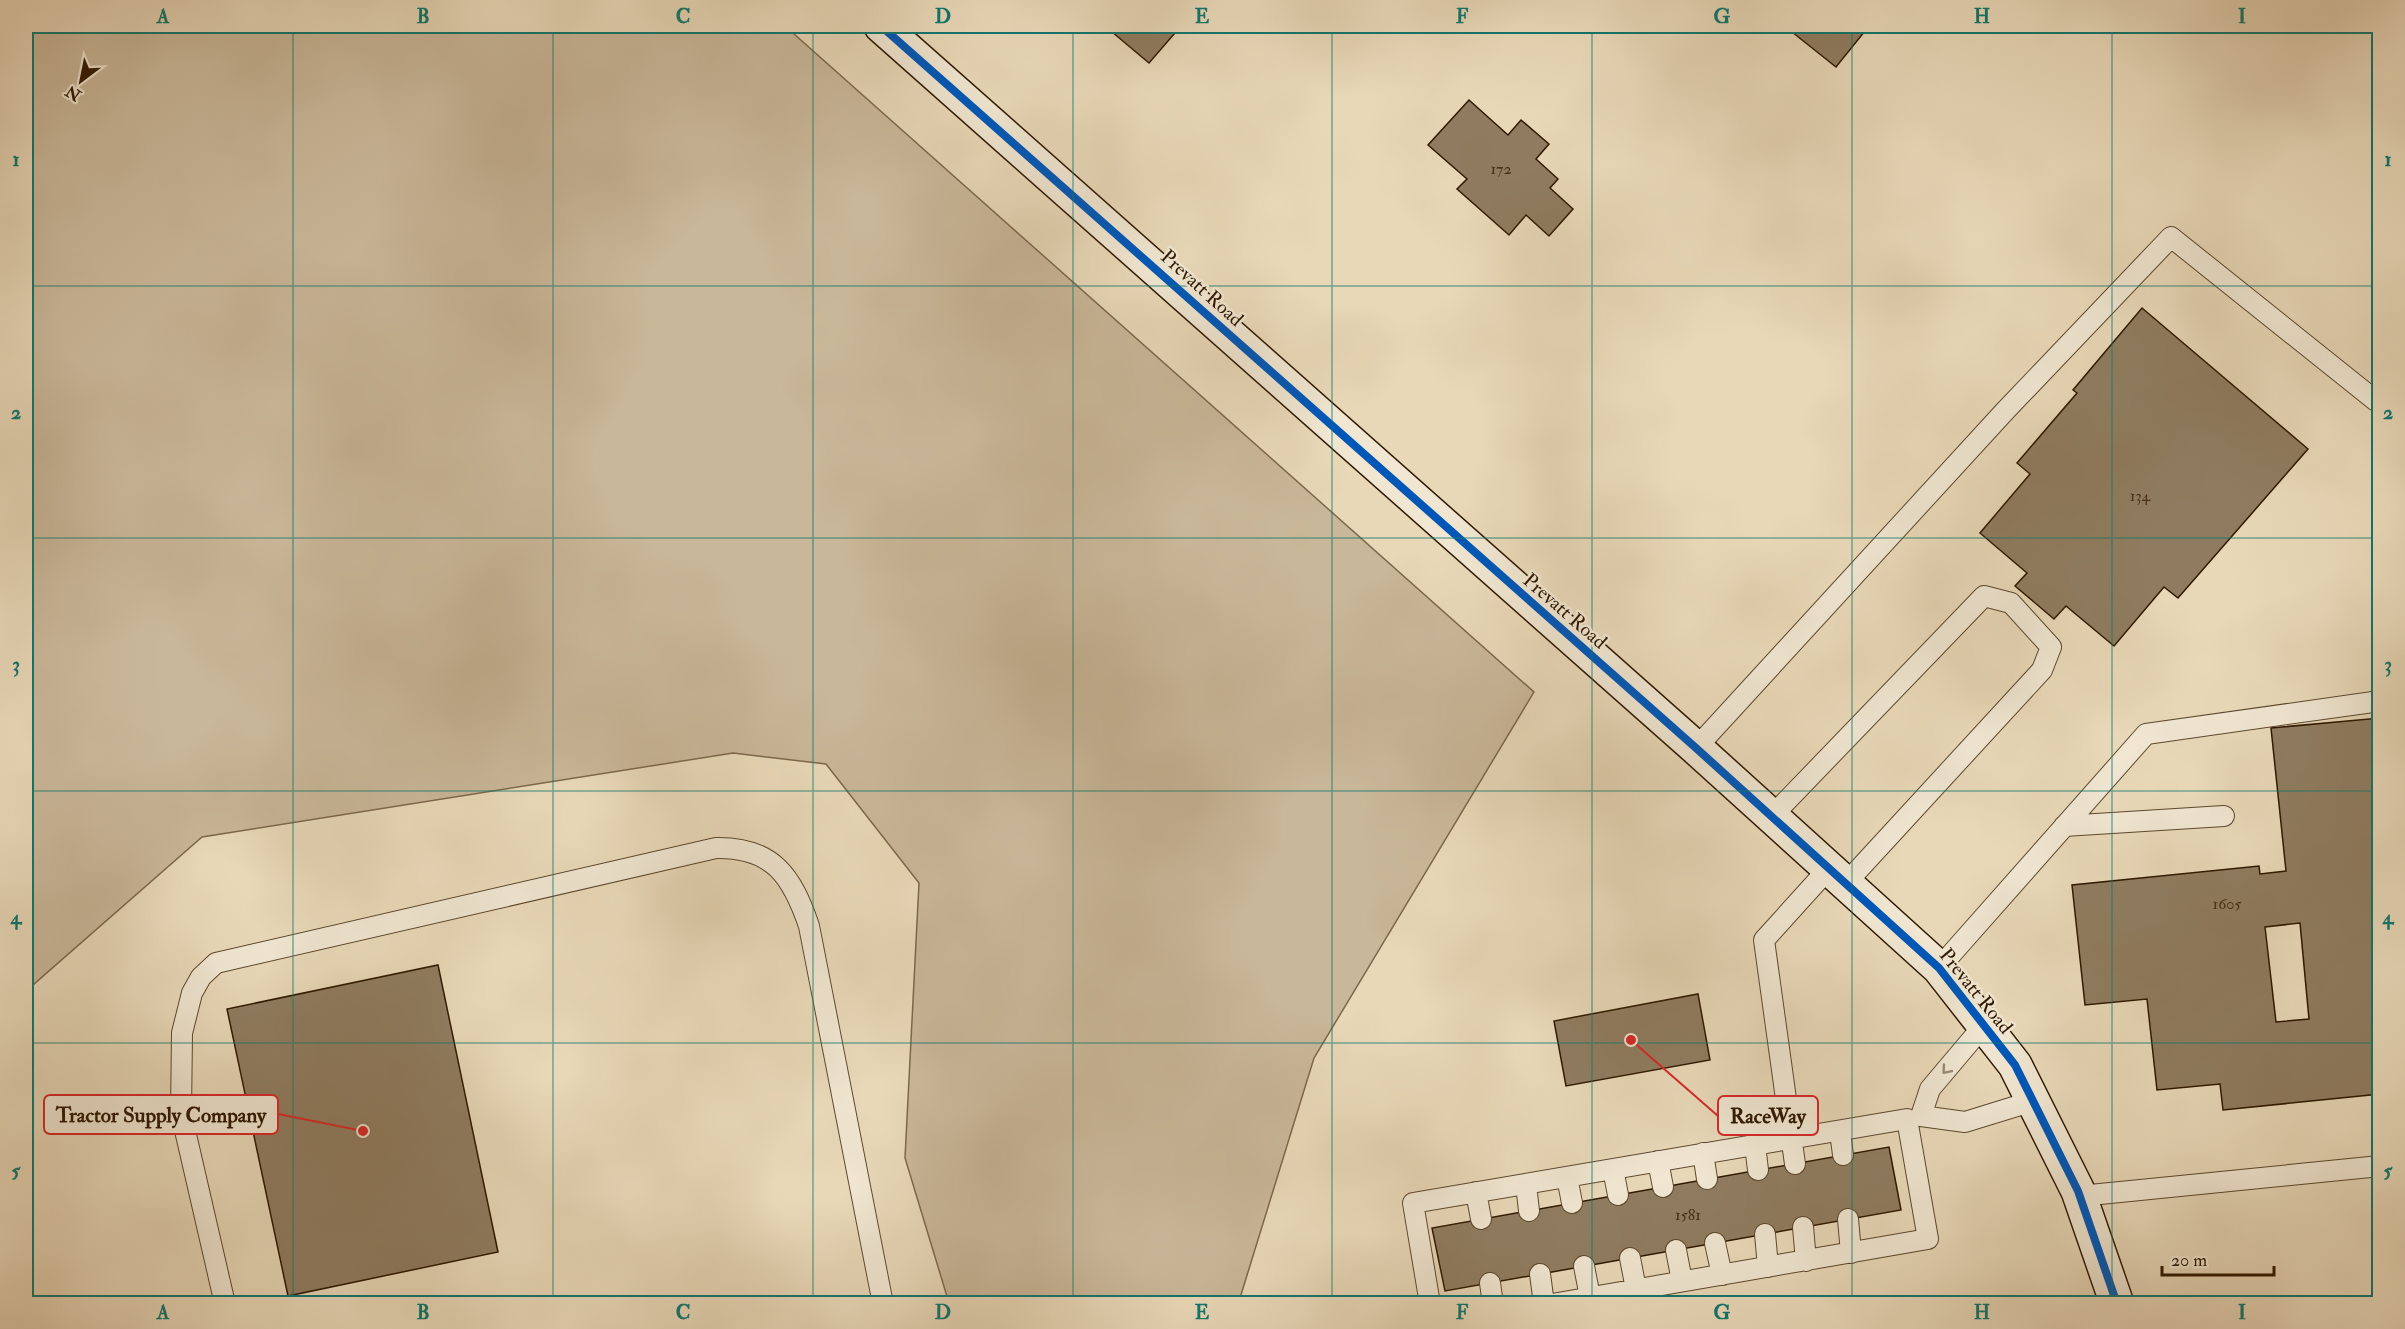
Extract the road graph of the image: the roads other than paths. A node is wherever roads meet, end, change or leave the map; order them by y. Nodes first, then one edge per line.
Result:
1 (881, 26) edge
2 (2376, 401) dead end
3 (2379, 700) edge
4 (1696, 748) junction
5 (1772, 816) junction
6 (2224, 816) dead end
7 (2064, 826) junction
8 (1838, 875) junction
9 (1939, 968) junction
10 (1984, 1025) junction
11 (2033, 1101) junction
12 (1914, 1117) junction
13 (1840, 1131) junction
14 (1793, 1138) junction
15 (1755, 1145) junction
16 (1703, 1154) junction
17 (1843, 1155) dead end
18 (1658, 1161) junction
19 (1795, 1164) dead end
20 (2379, 1166) edge
21 (1613, 1169) junction
22 (1758, 1170) dead end
23 (1567, 1177) junction
24 (1707, 1179) dead end
25 (1526, 1184) junction
26 (1664, 1187) dead end
27 (1476, 1192) junction
28 (1618, 1195) dead end
29 (2080, 1196) junction
30 (1572, 1203) dead end
31 (1529, 1211) dead end
32 (1481, 1219) dead end
33 (1848, 1219) dead end
34 (1803, 1227) dead end
35 (1765, 1234) dead end
36 (1716, 1243) dead end
37 (1676, 1250) dead end
38 (1851, 1253) junction
39 (1630, 1258) dead end
40 (1806, 1261) junction
41 (1584, 1266) dead end
42 (1768, 1267) junction
43 (1539, 1274) dead end
44 (1722, 1275) junction
45 (1682, 1281) junction
46 (1490, 1283) dead end
47 (1636, 1289) junction
48 (1590, 1297) junction
49 (225, 1304) edge
50 (884, 1304) edge
51 (1430, 1304) edge
52 (1493, 1304) edge
53 (1544, 1304) edge
54 (1552, 1304) edge
55 (2117, 1304) edge

1 - 4 street, Prevatt Road
2 - 4 lane
3 - 7 lane
4 - 5 street, Prevatt Road
5 - 8 street, Prevatt Road
5 - 8 lane
6 - 7 lane
7 - 9 lane
8 - 9 street, Prevatt Road
8 - 14 lane
9 - 10 street, Prevatt Road
10 - 11 street, Prevatt Road
10 -> 12 lane
11 - 12 lane
11 - 29 street, Prevatt Road
12 - 13 lane
12 - 38 lane
13 - 14 lane
13 - 17 lane
14 - 15 lane
14 - 19 lane
15 - 16 lane
15 - 22 lane
16 - 18 lane
16 - 24 lane
18 - 21 lane
18 - 26 lane
20 - 29 lane
21 - 23 lane
21 - 28 lane
23 - 25 lane
23 - 30 lane
25 - 27 lane
25 - 31 lane
27 - 32 lane
27 - 51 lane
29 - 55 street, Prevatt Road
33 - 38 lane
34 - 40 lane
35 - 42 lane
36 - 44 lane
37 - 45 lane
38 - 40 lane
39 - 47 lane
40 - 42 lane
41 - 48 lane
42 - 44 lane
43 - 53 lane
44 - 45 lane
45 - 47 lane
46 - 52 lane
47 - 48 lane
48 - 54 lane
49 - 50 lane

